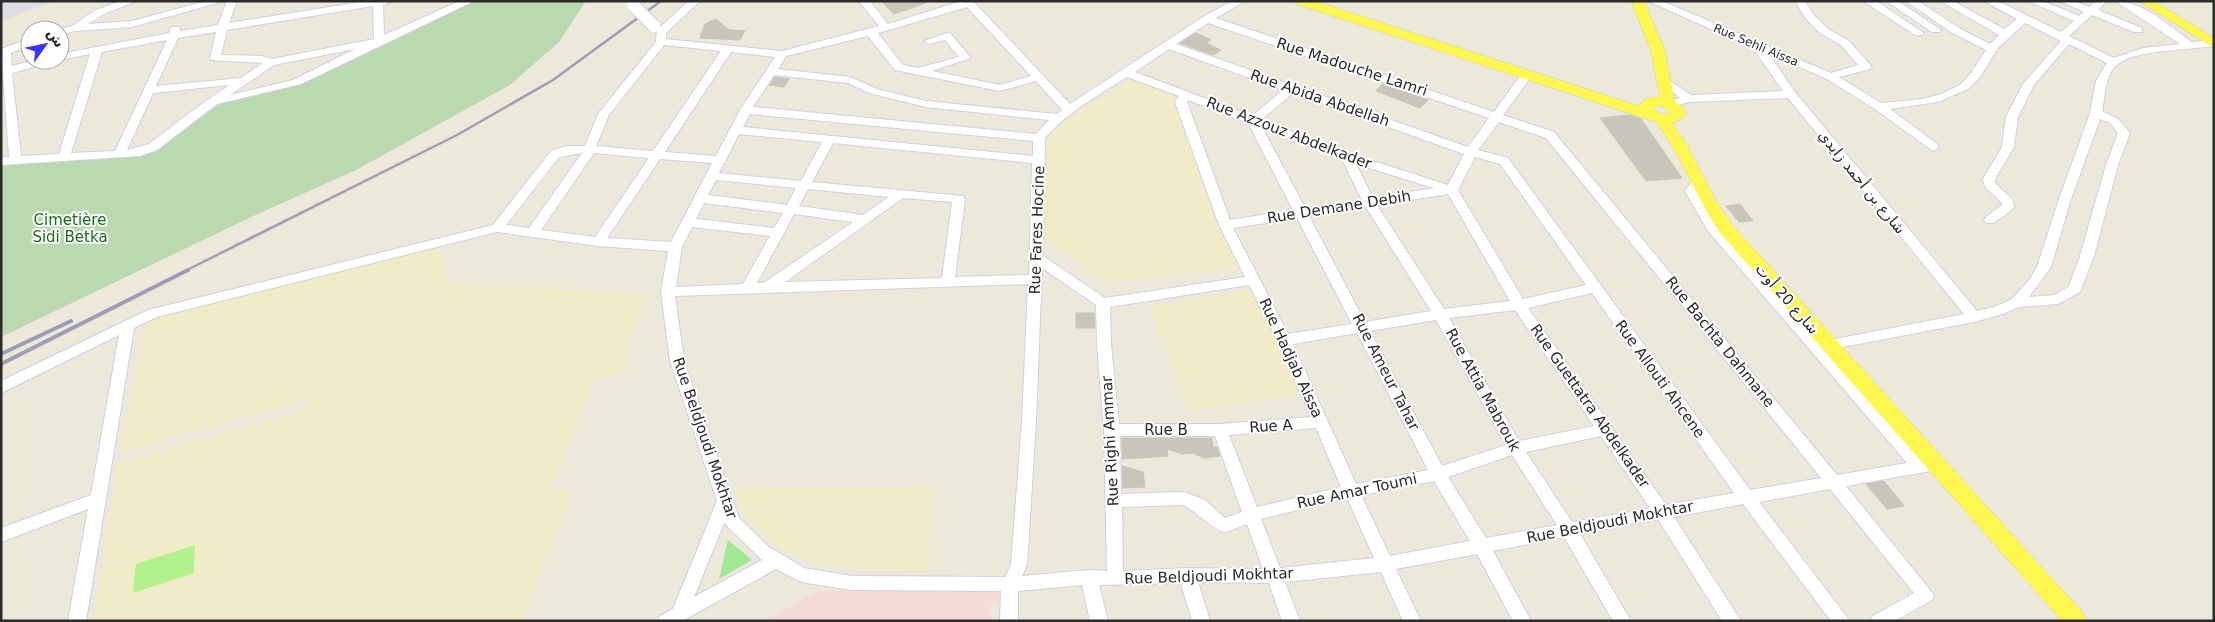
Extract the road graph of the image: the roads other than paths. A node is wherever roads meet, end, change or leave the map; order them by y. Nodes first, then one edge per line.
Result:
1 (97, 1) edge
2 (132, 1) edge
3 (219, 1) edge
4 (232, 1) edge
5 (388, 1) edge
6 (469, 1) edge
7 (695, 1) edge
8 (864, 1) edge
9 (1240, 1) edge
10 (1301, 1) edge
11 (1315, 1) edge
12 (1637, 1) edge
13 (1653, 1) edge
14 (1800, 1) edge
15 (1868, 1) edge
16 (1891, 1) edge
17 (1911, 1) edge
18 (1946, 1) edge
19 (1989, 1) edge
20 (2033, 1) edge
21 (2065, 1) edge
22 (2102, 1) edge
23 (2120, 1) edge
24 (2145, 1) edge
25 (2154, 1) edge
26 (968, 2) edge
27 (377, 3) edge
28 (632, 3) edge
29 (100, 12) junction
30 (2091, 12) junction
31 (176, 14) junction
32 (2024, 18) junction
33 (1207, 19) junction
34 (2081, 20) junction
35 (75, 28) junction
36 (222, 28) junction
37 (886, 28) junction
38 (70, 29) edge
39 (1936, 30) dead end
40 (2138, 30) dead end
41 (871, 32) junction
42 (658, 33) junction
43 (1919, 33) dead end
44 (2005, 34) junction
45 (174, 36) junction
46 (2066, 37) junction
47 (379, 41) junction
48 (929, 41) dead end
49 (2213, 42) edge
50 (1756, 44) junction
51 (20, 45) edge
52 (1168, 45) junction
53 (2190, 46) junction
54 (1992, 49) junction
55 (97, 50) junction
56 (728, 50) junction
57 (3, 52) edge
58 (782, 54) junction
59 (70, 55) edge
60 (2134, 56) junction
61 (271, 62) junction
62 (2113, 62) junction
63 (20, 67) edge
64 (6, 71) junction
65 (770, 71) junction
66 (918, 72) junction
67 (1128, 73) junction
68 (1527, 74) junction
69 (1038, 77) junction
70 (1832, 77) junction
71 (244, 80) junction
72 (1292, 88) junction
73 (148, 90) junction
74 (1857, 93) joint
75 (1186, 94) junction
76 (1791, 94) junction
77 (1688, 99) junction
78 (211, 103) junction
79 (1665, 105) junction
80 (1879, 107) junction
81 (746, 110) junction
82 (2096, 113) junction
83 (1064, 114) junction
84 (1497, 116) junction
85 (1254, 121) junction
86 (735, 130) junction
87 (1039, 138) junction
88 (829, 140) junction
89 (1933, 147) dead end
90 (590, 149) junction
91 (1471, 152) junction
92 (119, 154) junction
93 (659, 154) junction
94 (64, 156) junction
95 (1347, 157) junction
96 (16, 160) junction
97 (719, 160) junction
98 (1038, 160) junction
99 (1, 161) edge
100 (711, 176) junction
101 (803, 185) junction
102 (1452, 190) junction
103 (901, 194) junction
104 (700, 198) junction
105 (1369, 202) junction
106 (791, 210) junction
107 (1302, 213) junction
108 (865, 220) junction
109 (1990, 220) dead end
110 (688, 222) junction
111 (1225, 225) junction
112 (497, 228) junction
113 (778, 233) junction
114 (532, 234) junction
115 (598, 242) junction
116 (675, 247) junction
117 (1037, 258) junction
118 (1036, 279) junction
119 (1254, 280) junction
120 (948, 282) junction
121 (748, 287) junction
122 (768, 288) junction
123 (1595, 288) junction
124 (668, 292) junction
125 (2017, 302) junction
126 (1103, 303) junction
127 (1519, 305) junction
128 (1440, 314) junction
129 (1974, 316) junction
130 (128, 325) junction
131 (1363, 328) junction
132 (1284, 340) junction
133 (1827, 345) junction
134 (1, 388) edge
135 (1322, 422) junction
136 (1606, 429) junction
137 (1112, 430) junction
138 (1220, 430) junction
139 (1515, 448) junction
140 (1928, 465) junction
141 (1438, 474) junction
142 (1836, 483) junction
143 (1351, 491) junction
144 (1746, 497) junction
145 (98, 499) junction
146 (1114, 500) junction
147 (725, 501) junction
148 (1662, 512) junction
149 (1252, 516) junction
150 (1568, 529) junction
151 (1, 535) edge
152 (1482, 547) junction
153 (776, 560) junction
154 (1386, 564) junction
155 (1187, 575) junction
156 (1273, 576) junction
157 (1088, 577) junction
158 (1115, 579) junction
159 (1010, 584) junction
160 (2054, 595) junction
161 (672, 617) edge
162 (77, 621) edge
163 (1009, 621) edge
164 (1099, 621) edge
165 (1201, 621) edge
166 (1291, 621) edge
167 (1412, 621) edge
168 (1522, 621) edge
169 (1622, 621) edge
170 (1732, 621) edge
171 (1841, 621) edge
172 (1879, 621) edge
173 (2076, 621) edge
174 (2080, 621) edge

1 - 29 street
2 - 29 street
3 - 31 street
4 - 36 street
5 - 27 street
6 - 47 street
7 - 42 street
8 - 37 street
9 - 33 street
10 - 68 main road
11 - 79 main road
12 - 79 main road
13 - 50 street, Rue Sehli Aissa
14 - 70 street
15 - 43 street
16 - 39 street
17 - 54 street
18 - 44 street
19 - 32 street
20 - 34 street
21 - 30 street
22 - 30 street
23 - 53 street
24 - 49 main road
25 - 49 main road
26 - 37 street
26 - 69 street
27 - 36 street
27 - 47 street
28 - 42 street, bridge
29 - 35 street
30 - 34 street
30 - 40 street
31 - 35 street
31 - 45 street
32 - 44 street
32 - 46 street
33 - 52 street
33 - 84 street, Rue Madouche Lamri
34 - 46 street
35 - 38 street
36 - 45 street
36 - 61 street
37 - 41 street
41 - 58 street
41 - 66 street
42 - 56 street
42 - 90 street
44 - 54 street
45 - 55 street
45 - 73 street
46 - 62 street
46 - 109 street
47 - 61 street
47 - 78 street
48 - 66 street
49 - 53 street
49 - 60 street
50 - 70 street, Rue Sehli Aissa
50 - 76 street, شارع بن أحمد زايدي
51 - 57 street
52 - 67 street
52 - 72 street, Rue Abida Abdellah
53 - 60 street
54 - 80 street
55 - 59 street
55 - 94 street
56 - 58 street
56 - 93 street
57 - 64 street
58 - 65 street, Rue Beldjoudi Mokhtar
60 - 62 street
61 - 71 street
62 - 82 street
63 - 64 street
64 - 96 street
65 - 81 street, Rue Beldjoudi Mokhtar
65 - 83 street
66 - 69 street
67 - 75 street, Rue Azzouz Abdelkader
67 - 83 street
68 - 79 main road
68 - 84 street
69 - 83 street
70 - 74 street, Rue Sehli Aissa
71 - 73 street
71 - 78 street
72 - 85 street
72 - 91 street, Rue Abida Abdellah
73 - 92 street
74 - 80 street
75 - 85 street, Rue Azzouz Abdelkader
75 - 111 street, Rue Hadjab Aissa
76 - 77 street
76 - 129 street, شارع بن أحمد زايدي
77 - 79 street
77 - 79 street
78 - 92 street
79 - 133 main road, شارع 20 أوت
79 - 133 main road, شارع 20 أوت
80 - 89 street
81 - 86 street, Rue Beldjoudi Mokhtar
81 - 87 street
82 - 125 street
82 - 125 street
83 - 87 street
84 - 91 street
84 - 142 street, Rue Bachta Dahmane
85 - 95 street, Rue Azzouz Abdelkader
85 - 107 street, Rue Ameur Tahar
86 - 88 street
86 - 97 street, Rue Beldjoudi Mokhtar
87 - 98 street, Rue Fares Hocine
88 - 98 street
88 - 101 street
90 - 93 street
90 - 112 street
90 - 114 street
91 - 102 street
91 - 123 street, Rue Allouti Ahcene
92 - 94 street
93 - 97 street
93 - 115 street
94 - 96 street
95 - 102 street, Rue Azzouz Abdelkader
95 - 105 street, Rue Attia Mabrouk
96 - 99 street
97 - 100 street, Rue Beldjoudi Mokhtar
98 - 117 street, Rue Fares Hocine
100 - 101 street
100 - 104 street, Rue Beldjoudi Mokhtar
101 - 103 street
101 - 106 street
102 - 105 street, Rue Demane Debih
102 - 127 street, Rue Guettatra Abdelkader
103 - 108 street
103 - 120 street
104 - 106 street
104 - 110 street, Rue Beldjoudi Mokhtar
105 - 107 street, Rue Demane Debih
105 - 128 street, Rue Attia Mabrouk
106 - 108 street
106 - 113 street
107 - 111 street, Rue Demane Debih
107 - 131 street, Rue Ameur Tahar
108 - 122 street
110 - 113 street
110 - 116 street, Rue Beldjoudi Mokhtar
111 - 119 street, Rue Hadjab Aissa
112 - 114 street
112 - 130 street
113 - 121 street
114 - 115 street
115 - 116 street
116 - 124 street, Rue Beldjoudi Mokhtar
117 - 118 street, Rue Fares Hocine
117 - 126 street
118 - 120 street
118 - 159 street, Rue Fares Hocine
119 - 126 street
119 - 132 street, Rue Hadjab Aissa
120 - 122 street
121 - 122 street
121 - 124 street
123 - 127 street
123 - 144 street, Rue Allouti Ahcene
124 - 147 street, Rue Beldjoudi Mokhtar
125 - 129 street
126 - 137 street, Rue Righi Ammar
127 - 128 street
127 - 136 street, Rue Guettatra Abdelkader
128 - 131 street
128 - 139 street, Rue Attia Mabrouk
129 - 133 street
130 - 134 street
130 - 145 street
131 - 132 street
131 - 141 street, Rue Ameur Tahar
132 - 135 street, Rue Hadjab Aissa
133 - 140 main road, شارع 20 أوت
135 - 138 street, Rue A
135 - 143 street, Rue Hadjab Aissa
136 - 139 street, Rue Amar Toumi
136 - 148 street, Rue Guettatra Abdelkader
137 - 138 street, Rue B
137 - 146 street, Rue Righi Ammar
138 - 149 street
139 - 141 street, Rue Amar Toumi
139 - 150 street, Rue Attia Mabrouk
140 - 142 street, Rue Beldjoudi Mokhtar
140 - 160 main road, شارع 20 أوت
141 - 143 street, Rue Amar Toumi
141 - 152 street, Rue Ameur Tahar
142 - 144 street, Rue Beldjoudi Mokhtar
142 - 172 street, Rue Bachta Dahmane
143 - 149 street, Rue Amar Toumi
143 - 154 street, Rue Hadjab Aissa
144 - 148 street, Rue Beldjoudi Mokhtar
144 - 171 street, Rue Allouti Ahcene
145 - 151 street
145 - 162 street
146 - 149 street, Rue Amar Toumi
146 - 158 street, Rue Righi Ammar
147 - 153 street, Rue Beldjoudi Mokhtar
147 - 161 street
148 - 150 street, Rue Beldjoudi Mokhtar
148 - 170 street, Rue Guettatra Abdelkader
149 - 156 street
150 - 152 street, Rue Beldjoudi Mokhtar
150 - 169 street, Rue Attia Mabrouk
152 - 154 street, Rue Beldjoudi Mokhtar
152 - 168 street, Rue Ameur Tahar
153 - 159 street, Rue Beldjoudi Mokhtar
153 - 161 street
154 - 156 street, Rue Beldjoudi Mokhtar
154 - 167 street, Rue Hadjab Aissa
155 - 156 street, Rue Beldjoudi Mokhtar
155 - 158 street, Rue Beldjoudi Mokhtar
155 - 165 street
156 - 166 street
157 - 158 street, Rue Beldjoudi Mokhtar
157 - 159 street, Rue Beldjoudi Mokhtar
157 - 164 street
159 - 163 street
160 - 173 main road, شارع 20 أوت
160 - 174 main road, شارع 20 أوت

